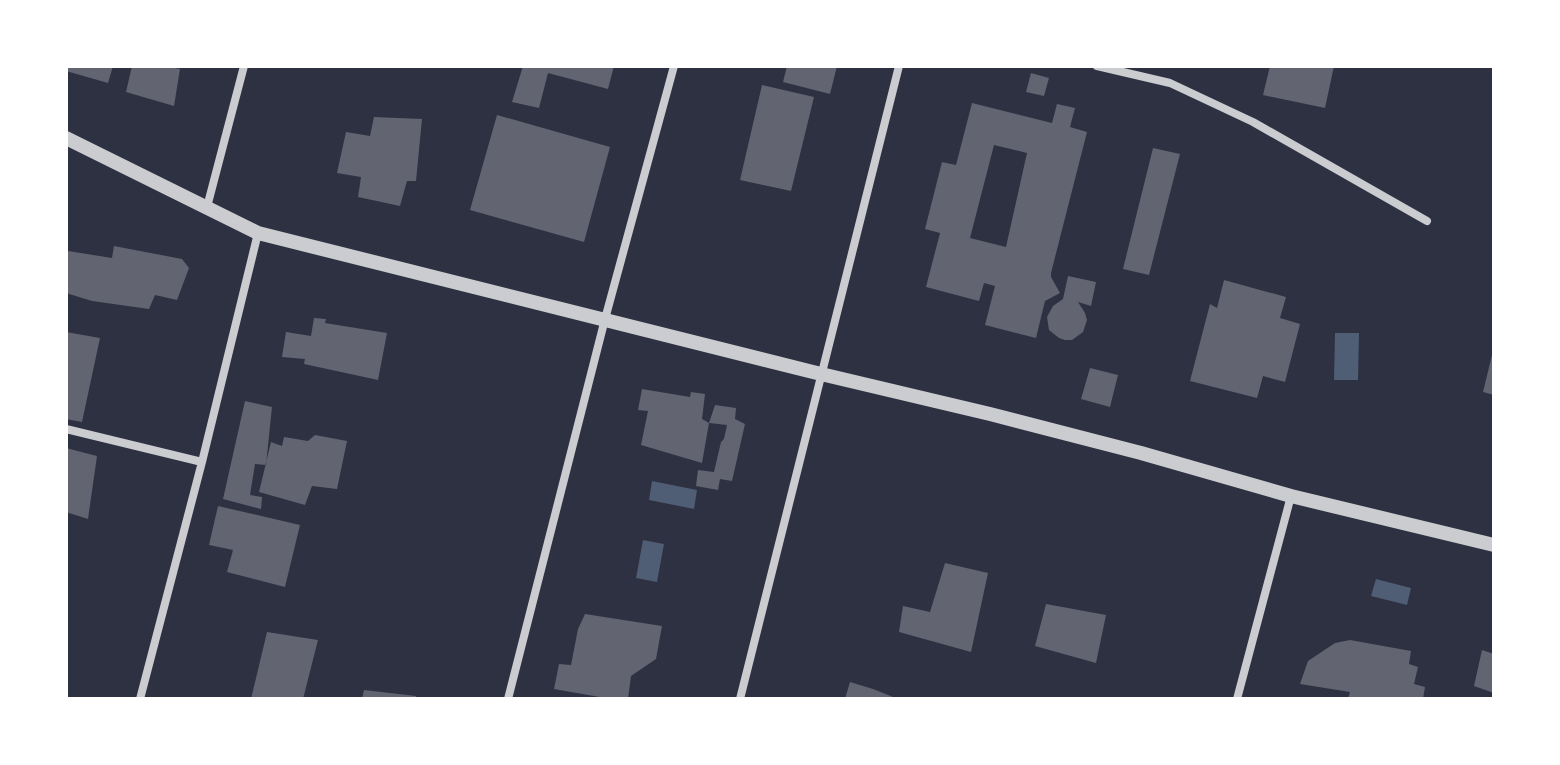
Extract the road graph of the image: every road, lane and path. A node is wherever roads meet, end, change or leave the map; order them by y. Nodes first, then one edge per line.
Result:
1 (244, 66) edge
2 (674, 66) edge
3 (899, 66) edge
4 (1097, 66) edge
5 (66, 138) edge
6 (207, 207) junction
7 (1427, 221) dead end
8 (258, 233) junction
9 (605, 319) junction
10 (821, 374) junction
11 (66, 429) edge
12 (202, 462) junction
13 (1291, 496) junction
14 (1494, 545) edge
15 (140, 699) edge
16 (508, 699) edge
17 (740, 699) edge
18 (1237, 699) edge

1 - 6 street
2 - 9 street
3 - 10 street
4 - 7 street
5 - 6 street
6 - 8 street
8 - 9 street
8 - 12 street
9 - 10 street
9 - 16 street
10 - 13 street
10 - 17 street
11 - 12 street
12 - 15 street
13 - 14 street
13 - 18 street

